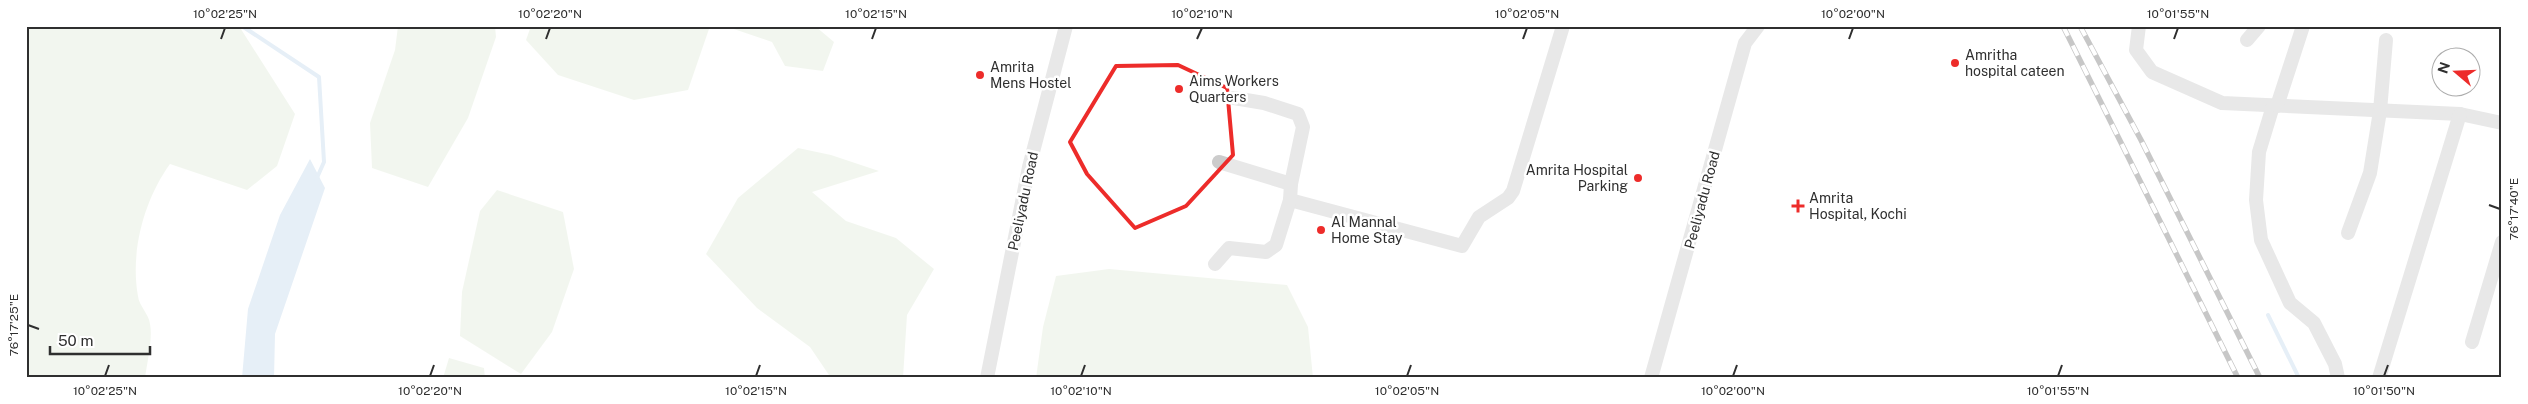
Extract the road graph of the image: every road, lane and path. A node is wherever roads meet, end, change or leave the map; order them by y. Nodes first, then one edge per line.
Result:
1 (1066, 26) edge
2 (1563, 26) edge
3 (1758, 26) edge
4 (2139, 26) edge
5 (2260, 26) edge
6 (2303, 26) edge
7 (2247, 40) dead end
8 (2386, 40) dead end
9 (1234, 98) dead end
10 (2275, 106) junction
11 (2380, 112) junction
12 (2460, 114) junction
13 (2502, 123) edge
14 (1219, 162) dead end
15 (1291, 184) junction
16 (1290, 200) junction
17 (2348, 233) dead end
18 (2502, 242) edge
19 (1215, 264) dead end
20 (2472, 342) dead end
21 (987, 378) edge
22 (1652, 378) edge
23 (2338, 378) edge
24 (2379, 378) edge

1 - 21 street, Peeliyadu Road
2 - 16 street
3 - 22 street, Peeliyadu Road
4 - 10 street
5 - 7 street
6 - 10 street
8 - 11 street
9 - 15 street
10 - 11 street
10 - 23 street
11 - 12 street
11 - 17 street
12 - 13 street
12 - 24 street
14 - 15 street
15 - 16 street
16 - 19 street
18 - 20 street

